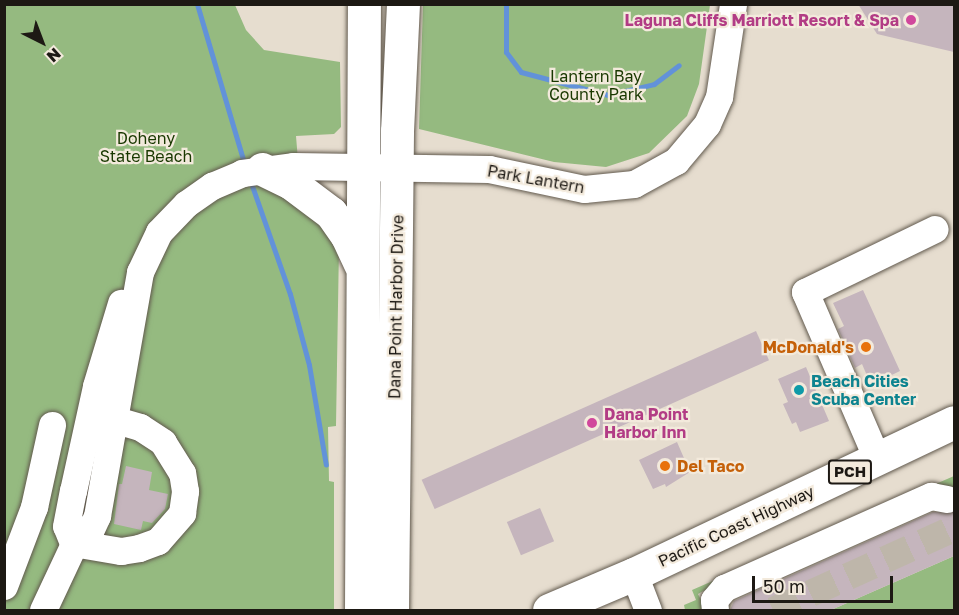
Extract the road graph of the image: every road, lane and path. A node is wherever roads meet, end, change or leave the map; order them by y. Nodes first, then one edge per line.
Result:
1 (364, 4) edge
2 (403, 4) edge
3 (733, 4) edge
4 (362, 165) junction
5 (398, 166) junction
6 (262, 169) junction
7 (935, 229) dead end
8 (362, 269) junction
9 (132, 282) junction
10 (110, 418) junction
11 (954, 422) edge
12 (52, 425) dead end
13 (877, 459) junction
14 (947, 499) dead end
15 (73, 543) junction
16 (634, 574) junction
17 (4, 586) edge
18 (591, 602) edge
19 (43, 610) edge
20 (361, 610) edge
21 (392, 610) edge
22 (549, 610) edge
23 (648, 610) edge
24 (715, 610) edge

1 - 4 main road, Dana Point Harbor Drive
2 - 5 main road, Dana Point Harbor Drive
3 - 5 street, Park Lantern
4 - 5 street, Park Lantern
4 - 6 street
4 - 8 main road, Dana Point Harbor Drive
5 - 21 main road, Dana Point Harbor Drive
6 - 8 main road
6 - 9 street
7 - 13 street
8 - 20 main road, Dana Point Harbor Drive
9 - 10 street
9 - 15 street
10 - 15 street
10 - 15 street
11 - 13 main road, Pacific Coast Highway / PCH
12 - 17 street
13 - 16 main road, Pacific Coast Highway / PCH
14 - 24 street
15 - 19 street
16 - 18 main road, Pacific Coast Highway / PCH
16 - 23 street
18 - 22 main road, Pacific Coast Highway / PCH

